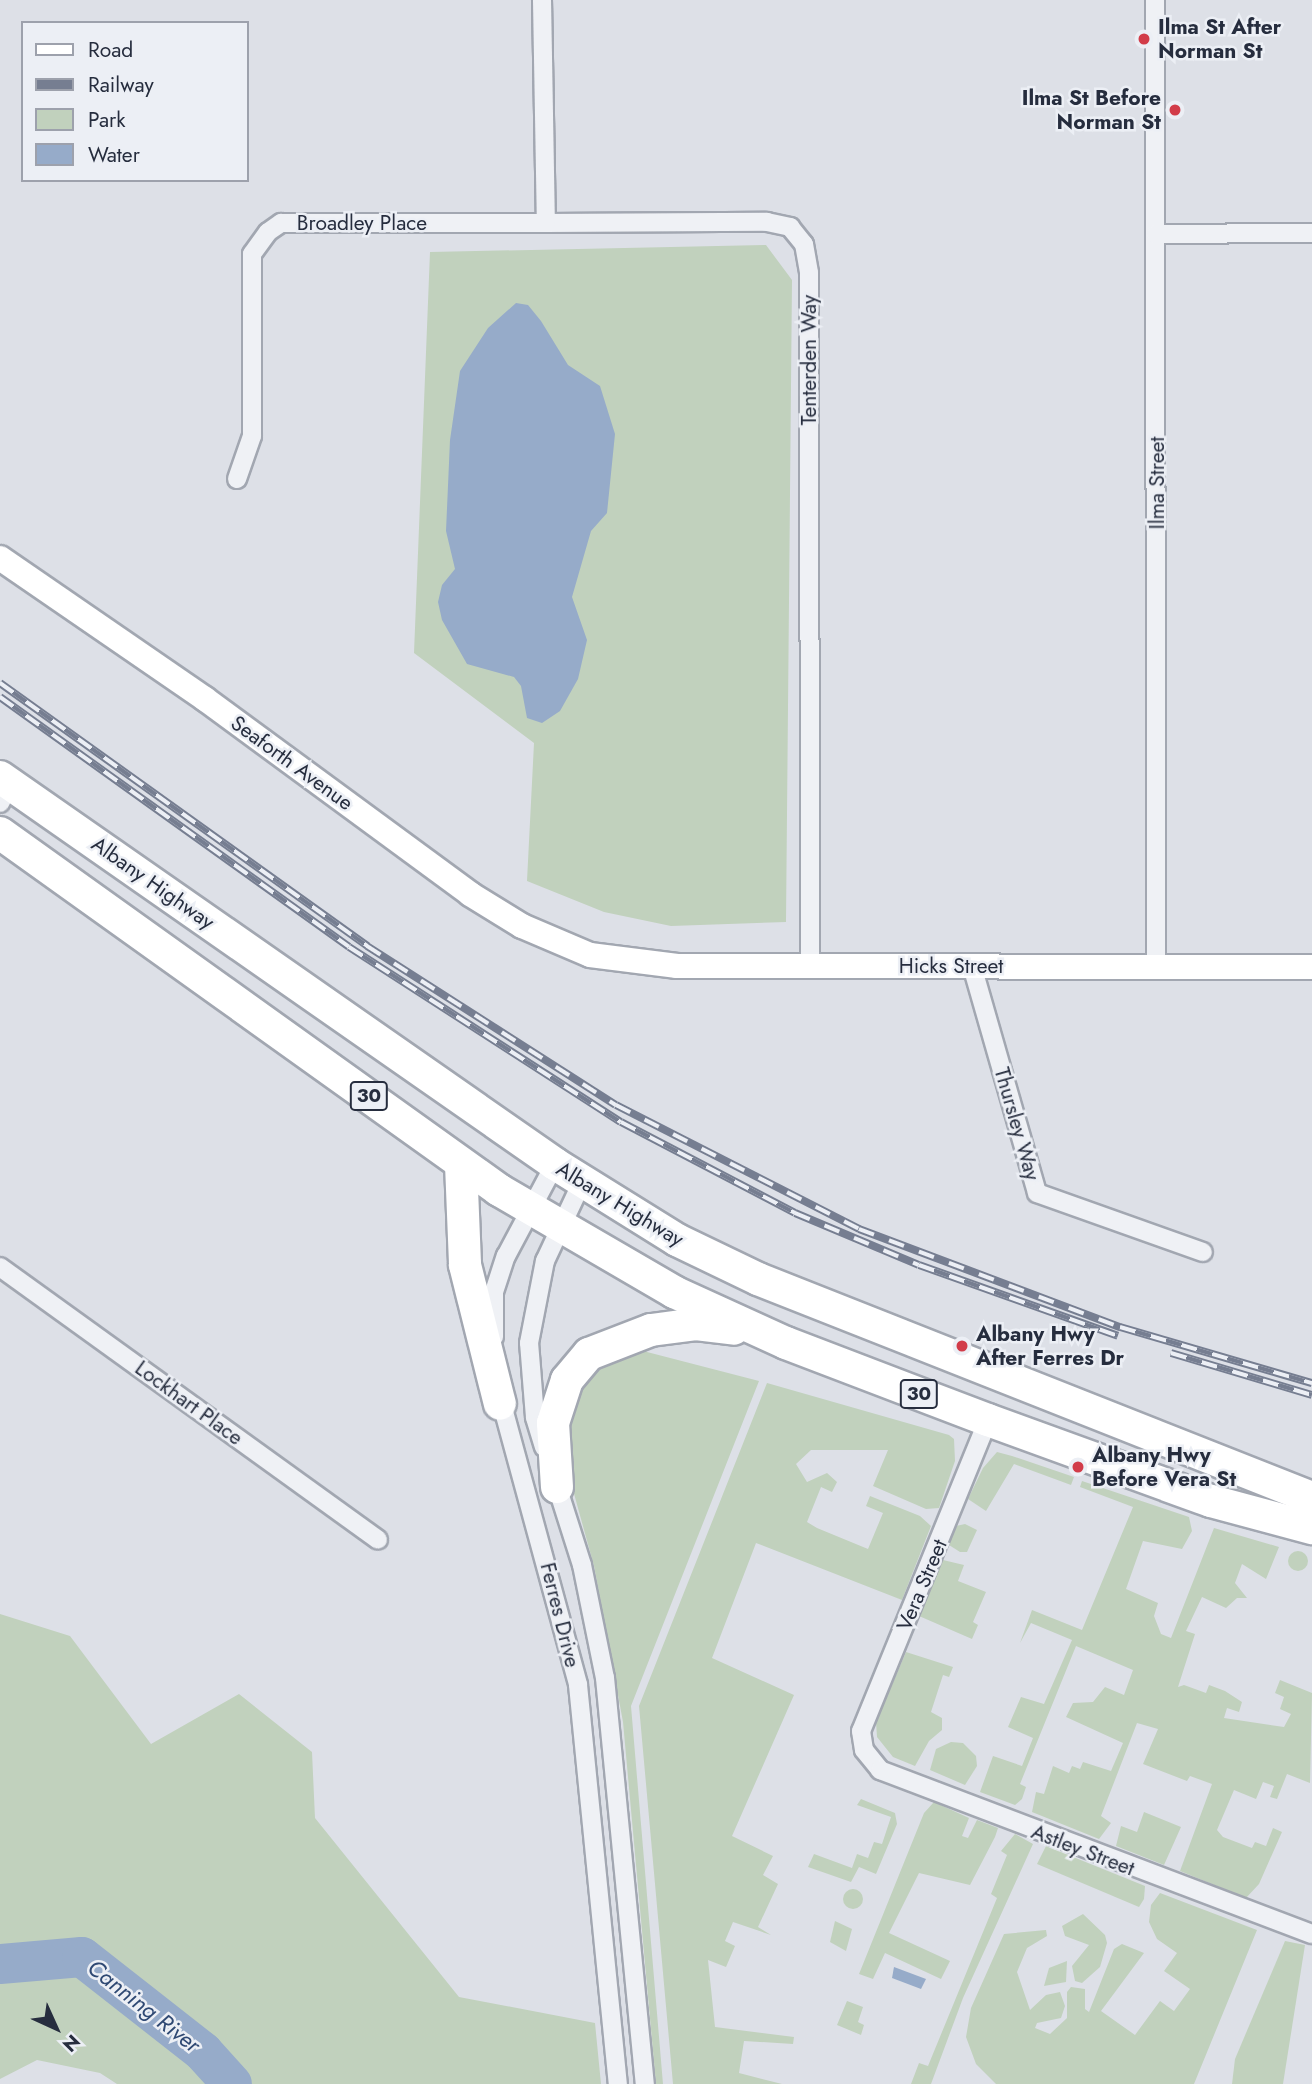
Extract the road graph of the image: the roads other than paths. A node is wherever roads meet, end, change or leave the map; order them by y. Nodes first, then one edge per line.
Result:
1 (542, 0) edge
2 (1155, 0) edge
3 (546, 223) junction
4 (1312, 233) edge
5 (1156, 234) junction
6 (237, 479) dead end
7 (0, 558) edge
8 (3, 788) edge
9 (0, 833) edge
10 (590, 955) joint
11 (1156, 965) junction
12 (972, 966) junction
13 (810, 967) junction
14 (1312, 967) edge
15 (461, 1164) junction
16 (555, 1164) junction
17 (582, 1182) junction
18 (529, 1210) junction
19 (560, 1229) junction
20 (1203, 1252) dead end
21 (0, 1267) edge
22 (766, 1335) junction
23 (500, 1404) junction
24 (988, 1420) junction
25 (557, 1487) junction
26 (1312, 1498) edge
27 (1312, 1528) edge
28 (378, 1540) dead end
29 (864, 1750) joint
30 (1312, 1934) edge
31 (618, 2084) edge
32 (645, 2084) edge

1 - 3 street
2 - 5 street, Ilma Street
3 - 6 street, Broadley Place
3 - 13 street, Tenterden Way
4 - 5 street
5 - 11 street, Ilma Street
7 - 10 street, Seaforth Avenue
8 - 16 highway, Albany Highway / 30
9 - 15 highway, 30
10 - 13 street, Hicks Street
11 - 12 street, Hicks Street
11 - 14 street, Hicks Street
12 - 13 street, Hicks Street
12 - 20 street, Thursley Way
15 - 18 highway, 30
15 - 23 highway
16 - 17 highway, Albany Highway / 30
16 - 18 street, Ferres Drive
17 - 19 street, Ferres Drive
17 - 26 highway, Albany Highway / 30
18 - 19 highway, 30
18 - 23 street, Ferres Drive
19 - 22 highway, 30
19 - 25 street, Ferres Drive
21 - 28 street, Lockhart Place
22 - 24 highway, 30
22 - 25 highway
23 - 31 street, Ferres Drive
24 - 27 highway, 30
24 - 29 street, Vera Street
25 - 32 street, Ferres Drive
29 - 30 street, Astley Street

